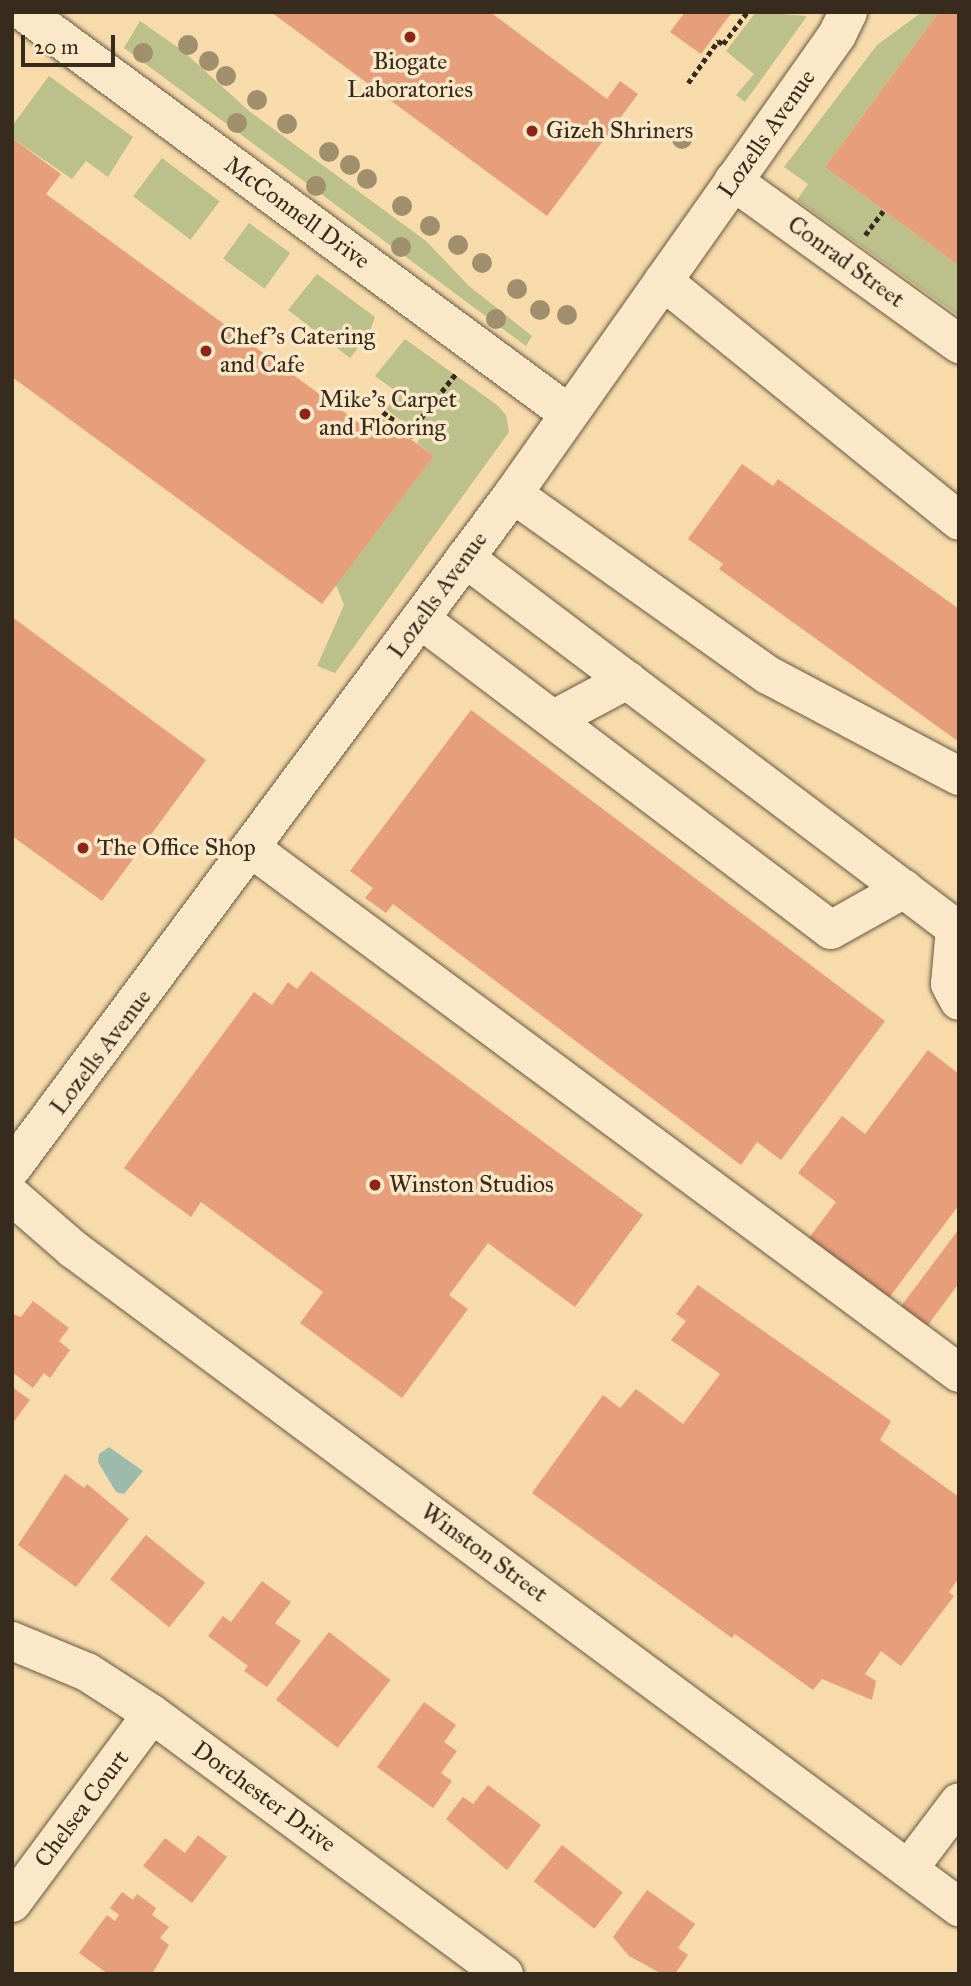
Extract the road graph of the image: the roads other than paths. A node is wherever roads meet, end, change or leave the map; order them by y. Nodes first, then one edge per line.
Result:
1 (24, 12) edge
2 (848, 12) edge
3 (733, 181) junction
4 (663, 281) junction
5 (959, 344) edge
6 (569, 414) junction
7 (513, 494) junction
8 (959, 521) edge
9 (465, 558) junction
10 (420, 619) junction
11 (627, 680) junction
12 (554, 719) junction
13 (959, 776) edge
14 (252, 849) junction
15 (904, 889) junction
16 (959, 1001) edge
17 (12, 1168) edge
18 (12, 1196) edge
19 (959, 1373) edge
20 (12, 1640) edge
21 (152, 1714) junction
22 (959, 1802) edge
23 (910, 1867) junction
24 (12, 1903) edge
25 (959, 1908) edge
26 (504, 1974) edge

1 - 6 street, McConnell Drive
2 - 3 street, Lozells Avenue
3 - 4 street, Lozells Avenue
3 - 5 street, Conrad Street
4 - 6 street, Lozells Avenue
4 - 8 street
6 - 7 street, Lozells Avenue
7 - 9 street, Lozells Avenue
7 - 13 street
9 - 10 street, Lozells Avenue
9 - 11 street
10 - 12 street
10 - 14 street, Lozells Avenue
11 - 12 street
11 - 15 street
12 - 15 street
14 - 17 street, Lozells Avenue
14 - 19 street
15 - 16 street
18 - 23 street, Winston Street
20 - 21 street, Dorchester Drive
21 - 24 street, Chelsea Court
21 - 26 street, Dorchester Drive
22 - 23 street
23 - 25 street, Winston Street

